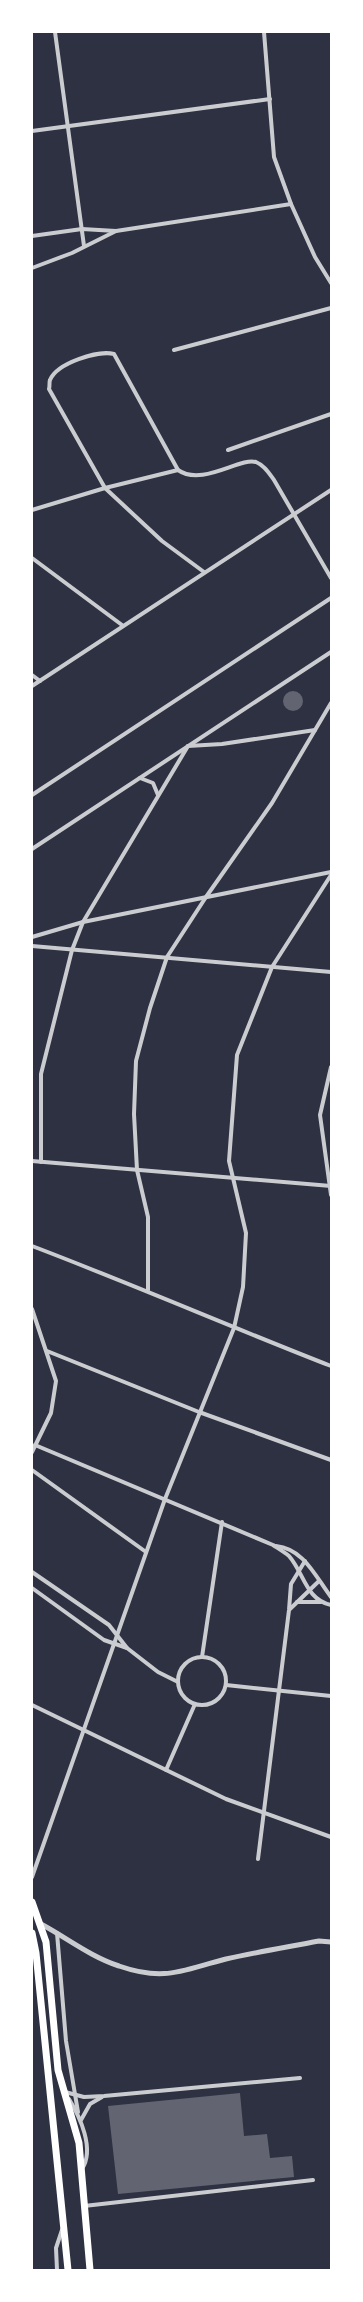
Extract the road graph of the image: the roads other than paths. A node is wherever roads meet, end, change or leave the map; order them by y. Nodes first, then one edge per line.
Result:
1 (55, 32) edge
2 (264, 32) edge
3 (270, 99) junction
4 (68, 126) junction
5 (32, 131) edge
6 (291, 204) junction
7 (82, 229) junction
8 (116, 231) junction
9 (32, 236) edge
10 (84, 246) junction
11 (32, 268) edge
12 (331, 283) edge
13 (331, 308) edge
14 (174, 350) dead end
15 (331, 414) edge
16 (228, 450) dead end
17 (178, 470) junction
18 (105, 488) junction
19 (331, 490) edge
20 (32, 510) edge
21 (294, 515) junction
22 (32, 558) edge
23 (204, 572) junction
24 (331, 578) edge
25 (331, 598) edge
26 (122, 625) junction
27 (331, 652) edge
28 (32, 675) edge
29 (40, 681) junction
30 (32, 686) edge
31 (331, 703) edge
32 (314, 730) junction
33 (188, 746) junction
34 (140, 778) junction
35 (32, 795) edge
36 (158, 795) junction
37 (32, 849) edge
38 (331, 873) edge
39 (206, 897) junction
40 (82, 922) junction
41 (32, 936) edge
42 (32, 946) edge
43 (72, 950) junction
44 (168, 958) junction
45 (272, 967) junction
46 (331, 972) edge
47 (331, 1067) edge
48 (32, 1161) edge
49 (41, 1162) junction
50 (137, 1170) junction
51 (233, 1178) junction
52 (330, 1186) edge
53 (331, 1195) edge
54 (32, 1246) edge
55 (148, 1290) junction
56 (32, 1309) edge
57 (234, 1328) junction
58 (48, 1351) junction
59 (331, 1366) edge
60 (199, 1412) junction
61 (35, 1445) junction
62 (32, 1452) edge
63 (331, 1460) edge
64 (32, 1470) edge
65 (165, 1499) junction
66 (222, 1522) junction
67 (273, 1545) junction
68 (146, 1552) junction
69 (306, 1561) junction
70 (32, 1572) edge
71 (298, 1572) junction
72 (319, 1581) junction
73 (32, 1588) edge
74 (309, 1590) junction
75 (331, 1597) edge
76 (297, 1602) junction
77 (321, 1602) junction
78 (331, 1605) edge
79 (289, 1610) junction
80 (117, 1634) junction
81 (113, 1644) junction
82 (127, 1648) junction
83 (202, 1657) junction
84 (178, 1682) junction
85 (226, 1684) junction
86 (278, 1690) junction
87 (331, 1696) edge
88 (195, 1704) junction
89 (32, 1705) edge
90 (83, 1730) junction
91 (166, 1770) junction
92 (263, 1812) junction
93 (331, 1837) edge
94 (258, 1858) dead end
95 (33, 1868) edge
96 (32, 1877) edge
97 (32, 1902) edge
98 (41, 1924) junction
99 (32, 1933) edge
100 (57, 1933) junction
101 (331, 1942) edge
102 (300, 2078) dead end
103 (64, 2092) junction
104 (75, 2096) junction
105 (104, 2096) junction
106 (78, 2112) junction
107 (81, 2120) junction
108 (81, 2170) junction
109 (313, 2180) dead end
110 (84, 2206) junction
111 (64, 2226) junction
112 (57, 2270) edge
113 (68, 2270) edge
114 (90, 2270) edge

1 - 4 street
2 - 3 street
3 - 4 street
3 - 6 street
4 - 5 street
4 - 7 street
6 - 8 street
6 - 12 street
7 - 8 street
7 - 9 street
7 - 10 street
8 - 10 street
10 - 11 street
13 - 14 street
15 - 16 street
17 - 18 street
17 - 18 street
17 - 21 street
18 - 20 street
18 - 23 street
19 - 21 street
21 - 23 street
21 - 24 street
22 - 26 street
23 - 26 street
25 - 35 street
26 - 29 street
27 - 33 street
28 - 29 street
29 - 30 street
31 - 32 street
32 - 33 street
32 - 39 street
33 - 34 street
33 - 36 street
34 - 36 street
34 - 37 street
36 - 40 street
38 - 39 street
38 - 45 street
39 - 40 street
39 - 44 street
40 - 41 street
40 - 43 street
42 - 43 street
43 - 44 street
43 - 49 street
44 - 45 street
44 - 50 street
45 - 46 street
45 - 51 street
47 - 52 street
48 - 49 street
49 - 50 street
50 - 51 street
50 - 55 street
51 - 52 street
51 - 57 street
52 - 53 street
54 - 55 street
55 - 57 street
56 - 58 street
57 - 59 street
57 - 60 street
58 - 60 street
58 - 61 street
60 - 63 street
60 - 65 street
61 - 62 street
61 - 65 street
64 - 68 street
65 - 66 street
65 - 68 street
66 - 67 street
66 - 83 street
67 - 69 street
67 - 71 street
68 - 80 street
69 - 71 street
69 - 72 street
70 - 80 street
71 - 74 street
71 - 79 street
72 - 74 street
72 - 75 street
73 - 81 street
74 - 76 street
74 - 77 street
76 - 77 street
76 - 79 street
77 - 78 street
79 - 86 street
80 - 81 street
80 - 82 street
81 - 82 street
81 - 90 street
82 - 84 street
83 - 84 street
83 - 85 street
84 - 88 street
85 - 86 street
85 - 88 street
86 - 87 street
86 - 92 street
88 - 91 street
89 - 90 street
90 - 91 street
90 - 95 street
91 - 92 street
92 - 93 street
92 - 94 street
95 - 96 street
97 - 98 main road
98 - 100 street
98 - 103 main road
99 - 111 main road
100 - 101 street
100 - 104 street
102 - 105 street
103 - 104 street
103 - 106 street
103 - 108 main road
104 - 105 street
104 - 106 street
105 - 107 street
106 - 107 street
107 - 108 street
108 - 110 main road
109 - 110 street
110 - 114 main road
111 - 112 street
111 - 113 main road

